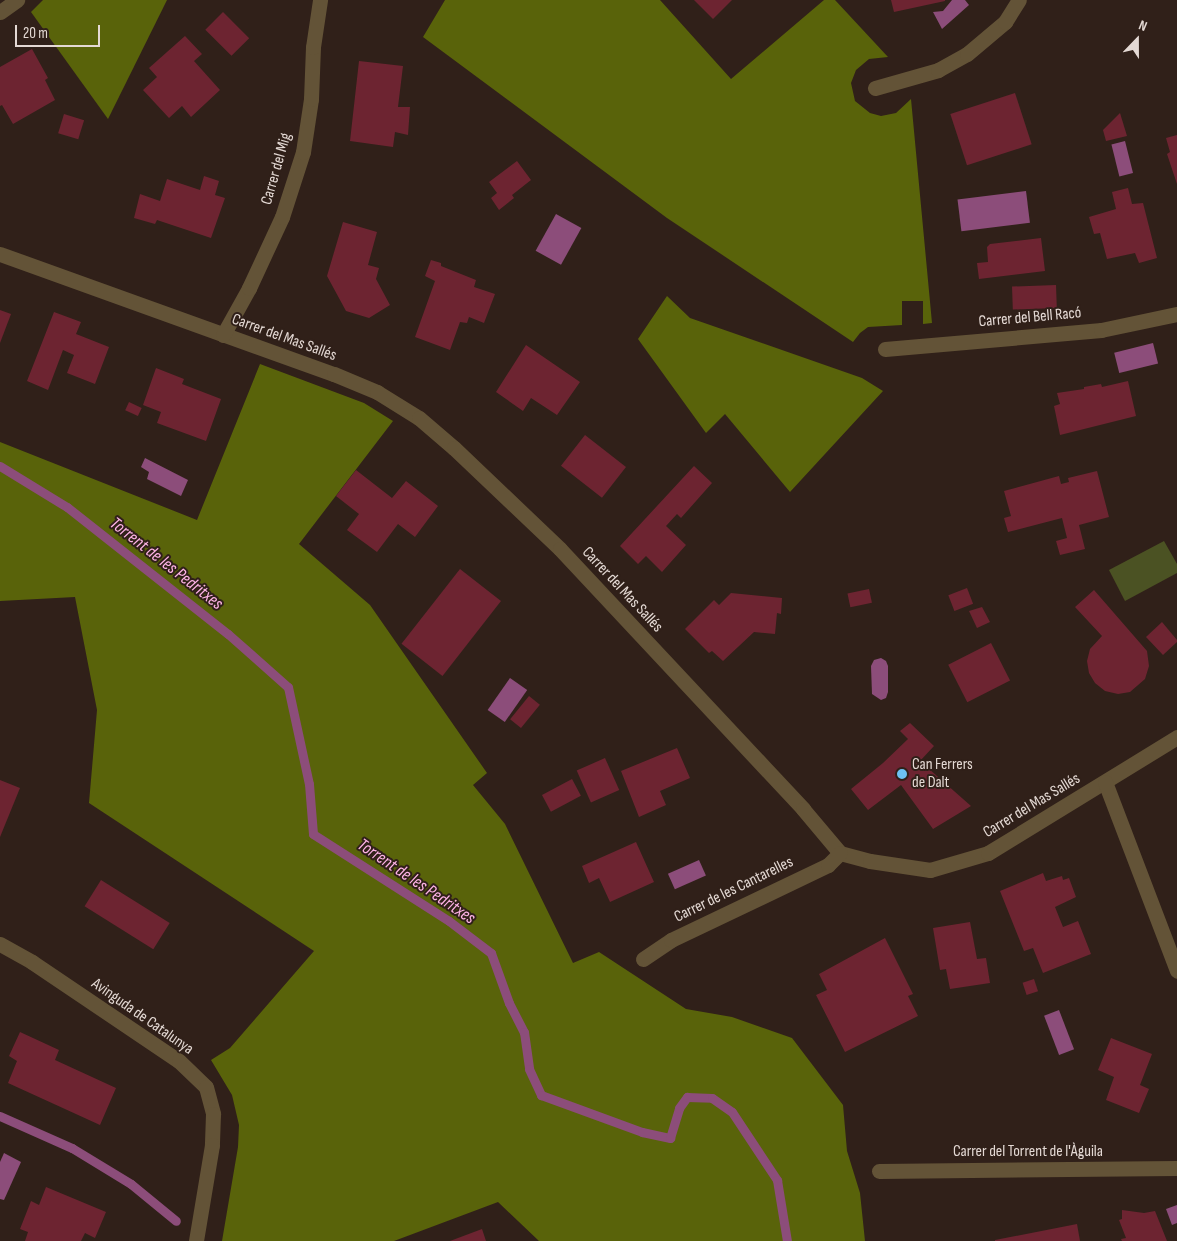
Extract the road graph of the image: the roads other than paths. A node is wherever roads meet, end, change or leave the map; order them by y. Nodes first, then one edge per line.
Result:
1 (16, 0) edge
2 (320, 0) edge
3 (1019, 0) edge
4 (0, 12) edge
5 (875, 88) dead end
6 (0, 254) edge
7 (1177, 314) edge
8 (223, 335) junction
9 (885, 348) dead end
10 (1177, 737) edge
11 (1105, 782) junction
12 (840, 853) junction
13 (0, 944) edge
14 (643, 959) dead end
15 (1177, 971) edge
16 (1177, 1168) edge
17 (879, 1171) dead end
18 (196, 1241) edge

1 - 4 street
2 - 8 street, Carrer del Mig
3 - 5 street
6 - 8 street, Carrer del Mas Sallés
7 - 9 street, Carrer del Bell Racó
8 - 12 street, Carrer del Mas Sallés
10 - 11 street, Carrer del Mas Sallés
11 - 12 street, Carrer del Mas Sallés
11 - 15 street
12 - 14 street, Carrer de les Cantarelles
13 - 18 street, Avinguda de Catalunya
16 - 17 street, Carrer del Torrent de l'Àguila

